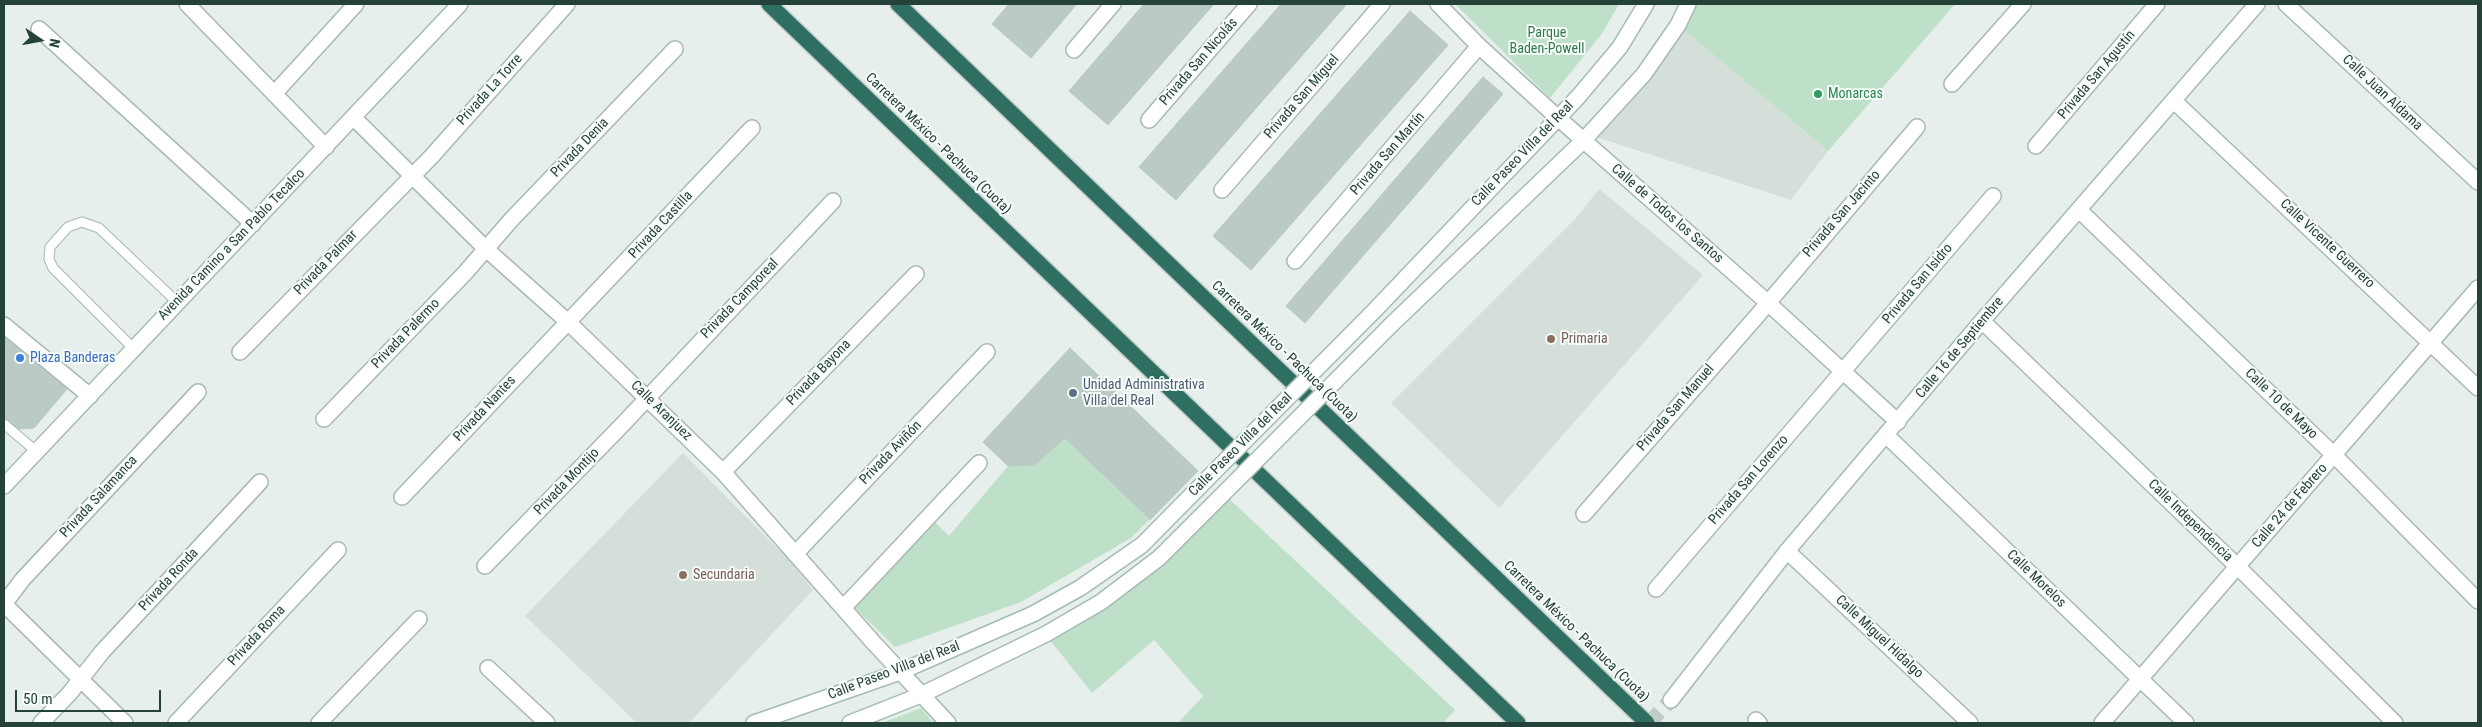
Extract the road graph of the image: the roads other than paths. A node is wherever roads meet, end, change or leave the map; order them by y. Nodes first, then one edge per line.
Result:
1 (189, 4) edge
2 (356, 4) edge
3 (460, 4) edge
4 (567, 4) edge
5 (769, 4) edge
6 (898, 4) edge
7 (1113, 4) edge
8 (1249, 4) edge
9 (1382, 4) edge
10 (1438, 4) edge
11 (1646, 4) edge
12 (1688, 4) edge
13 (2023, 4) edge
14 (2157, 4) edge
15 (2257, 4) edge
16 (2286, 4) edge
17 (39, 29) dead end
18 (1479, 46) junction
19 (675, 49) dead end
20 (1074, 50) dead end
21 (1952, 84) dead end
22 (274, 94) junction
23 (2174, 101) junction
24 (1557, 117) junction
25 (354, 118) junction
26 (1149, 120) dead end
27 (1917, 127) dead end
28 (752, 128) dead end
29 (1584, 141) junction
30 (2036, 146) dead end
31 (326, 147) junction
32 (412, 174) junction
33 (2478, 182) edge
34 (1222, 190) dead end
35 (1993, 196) dead end
36 (834, 201) dead end
37 (2080, 211) junction
38 (253, 224) junction
39 (486, 249) junction
40 (1296, 261) dead end
41 (916, 274) dead end
42 (2478, 288) edge
43 (1767, 302) junction
44 (178, 303) junction
45 (1982, 321) junction
46 (568, 322) junction
47 (4, 325) edge
48 (2432, 343) junction
49 (134, 349) junction
50 (240, 352) dead end
51 (988, 352) dead end
52 (1843, 372) junction
53 (2478, 388) edge
54 (198, 392) dead end
55 (90, 396) junction
56 (648, 397) junction
57 (324, 419) dead end
58 (1898, 422) junction
59 (4, 424) edge
60 (1886, 435) junction
61 (37, 452) junction
62 (2334, 455) junction
63 (979, 464) dead end
64 (723, 472) junction
65 (260, 482) dead end
66 (4, 486) edge
67 (402, 498) dead end
68 (1584, 514) dead end
69 (338, 550) dead end
70 (1787, 551) junction
71 (795, 554) junction
72 (485, 566) dead end
73 (2238, 567) junction
74 (1656, 589) dead end
75 (2478, 601) edge
76 (4, 604) edge
77 (843, 608) junction
78 (419, 618) dead end
79 (488, 668) dead end
80 (900, 672) junction
81 (80, 680) junction
82 (2140, 680) junction
83 (921, 695) junction
84 (1671, 700) tunnel mouth
85 (41, 723) edge
86 (125, 723) edge
87 (176, 723) edge
88 (319, 723) edge
89 (547, 723) edge
90 (754, 723) edge
91 (850, 723) edge
92 (948, 723) edge
93 (1518, 723) edge
94 (1648, 723) edge
95 (1970, 723) edge
96 (2102, 723) edge
97 (2186, 723) edge
98 (2395, 723) edge

1 - 22 street
2 - 22 street
3 - 25 street, Avenida Camino a San Pablo Tecalco
4 - 32 street, Privada La Torre
5 - 93 highway, Carretera México - Pachuca (Cuota)
6 - 94 highway, Carretera México - Pachuca (Cuota)
7 - 20 street
8 - 26 street, Privada San Nicolás
9 - 34 street, Privada San Miguel
10 - 18 street, Calle de Todos los Santos
11 - 24 street, Calle Paseo Villa del Real
12 - 29 street, Calle Paseo Villa del Real
13 - 21 street
14 - 30 street, Privada San Agustín
15 - 23 street, Calle 16 de Septiembre
16 - 33 street, Calle Juan Aldama
17 - 38 street
18 - 24 street, Calle de Todos los Santos
18 - 40 street, Privada San Martín
19 - 39 street, Privada Denia
22 - 31 street
23 - 37 street, Calle 16 de Septiembre
23 - 48 street, Calle Vicente Guerrero
24 - 29 street, Calle de Todos los Santos
24 - 80 street, Calle Paseo Villa del Real, bridge
25 - 31 street, Avenida Camino a San Pablo Tecalco
25 - 32 street, Calle Aranjuez
27 - 43 street, Privada San Jacinto
28 - 46 street, Privada Castilla
29 - 43 street, Calle de Todos los Santos
29 - 83 street, Calle Paseo Villa del Real, bridge
31 - 38 street, Avenida Camino a San Pablo Tecalco
32 - 39 street, Calle Aranjuez
32 - 50 street, Privada Palmar
35 - 52 street, Privada San Isidro
36 - 56 street, Privada Camporeal
37 - 45 street, Calle 16 de Septiembre
37 - 62 street, Calle 10 de Mayo
38 - 44 street, Avenida Camino a San Pablo Tecalco
39 - 46 street, Calle Aranjuez
39 - 57 street, Privada Palermo
41 - 64 street, Privada Bayona
42 - 48 street, Calle 24 de Febrero
43 - 52 street, Calle de Todos los Santos
43 - 68 street, Privada San Manuel
44 - 49 street, Avenida Camino a San Pablo Tecalco
44 - 49 lane
45 - 58 street, Calle 16 de Septiembre
45 - 73 street, Calle Independencia
46 - 56 street, Calle Aranjuez
46 - 67 street, Privada Nantes
47 - 55 street
48 - 53 street, Calle Vicente Guerrero
48 - 62 street, Calle 24 de Febrero
49 - 55 street, Avenida Camino a San Pablo Tecalco
51 - 71 street, Privada Aviñón
52 - 58 street, Calle de Todos los Santos
52 - 74 street, Privada San Lorenzo
54 - 76 street, Privada Salamanca
55 - 61 street, Avenida Camino a San Pablo Tecalco
56 - 64 street, Calle Aranjuez
56 - 72 street, Privada Montijo
58 - 60 street, Calle 16 de Septiembre
59 - 61 lane
60 - 70 street, Calle 16 de Septiembre
60 - 82 street, Calle Morelos
61 - 66 street, Avenida Camino a San Pablo Tecalco
62 - 73 street, Calle 24 de Febrero
62 - 75 street, Calle 10 de Mayo
63 - 77 street
64 - 71 street, Calle Aranjuez
65 - 81 street, Privada Ronda
69 - 87 street, Privada Roma
70 - 84 street, Calle 16 de Septiembre
70 - 95 street, Calle Miguel Hidalgo
71 - 77 street, Calle Aranjuez
73 - 82 street, Calle 24 de Febrero
73 - 98 street, Calle Independencia
76 - 81 street
77 - 80 street, Calle Aranjuez
78 - 88 street
79 - 89 street
80 - 83 street, Calle Aranjuez
80 - 90 street, Calle Paseo Villa del Real
81 - 85 street, Privada Ronda
81 - 86 street
82 - 96 street, Calle 24 de Febrero
82 - 97 street, Calle Morelos
83 - 91 street, Calle Paseo Villa del Real
83 - 92 street, Calle Aranjuez

